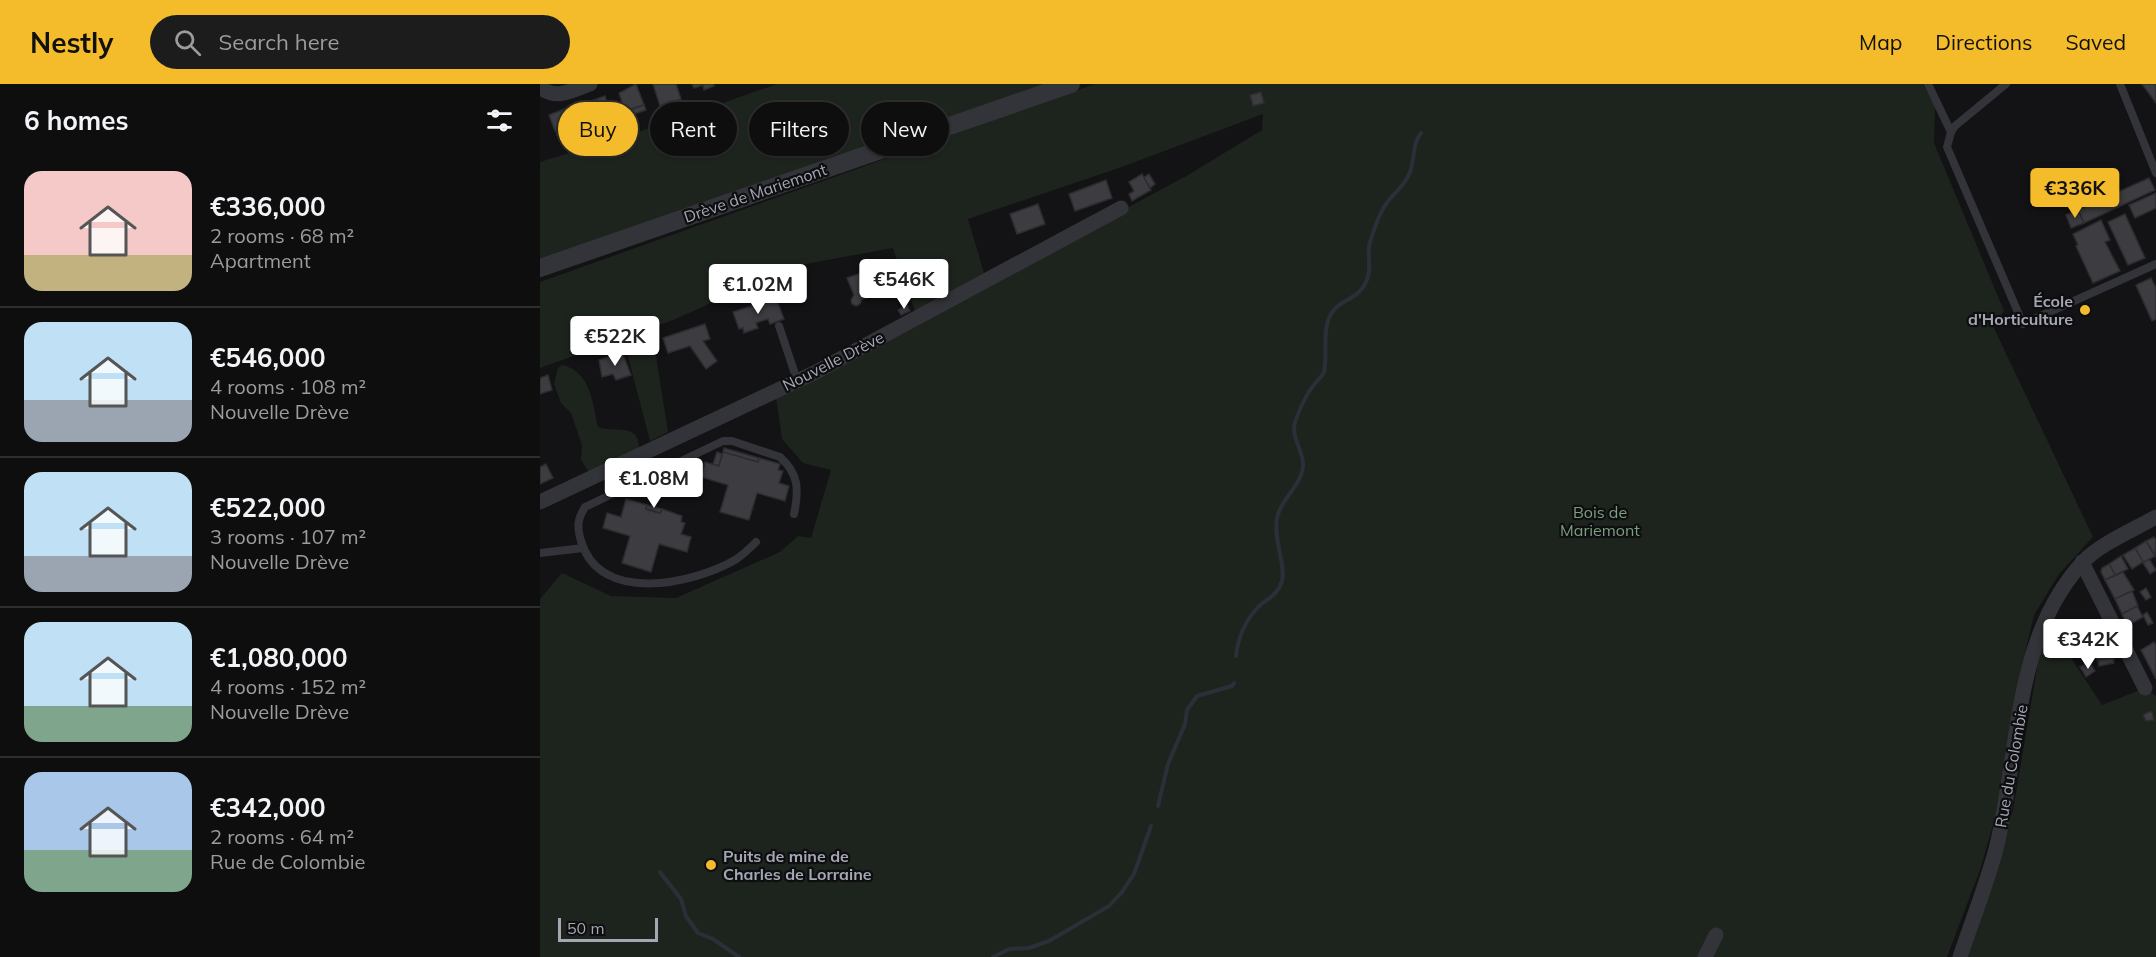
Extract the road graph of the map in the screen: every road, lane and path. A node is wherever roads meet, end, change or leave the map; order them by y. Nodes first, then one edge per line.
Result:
1 (590, 84) edge
2 (1071, 84) edge
3 (1929, 84) edge
4 (2006, 84) edge
5 (2120, 84) edge
6 (540, 87) edge
7 (1951, 132) junction
8 (2156, 173) edge
9 (1121, 208) dead end
10 (2156, 264) edge
11 (540, 268) edge
12 (779, 326) dead end
13 (797, 380) junction
14 (540, 502) edge
15 (794, 514) dead end
16 (2156, 517) edge
17 (756, 542) dead end
18 (583, 548) junction
19 (540, 553) edge
20 (2082, 562) junction
21 (2145, 688) dead end
22 (1716, 934) dead end
23 (1705, 957) edge
24 (1960, 957) edge

1 - 6 street
2 - 11 street, Drève de Mariemont
3 - 7 lane
4 - 7 lane
5 - 8 lane
7 - 10 lane
9 - 13 street, Nouvelle Drève
12 - 13 lane
13 - 14 street, Nouvelle Drève
15 - 18 lane
16 - 20 street, Rue du Colombie
17 - 18 lane
18 - 19 lane
20 - 21 street
20 - 24 street, Rue du Colombie
22 - 23 street

